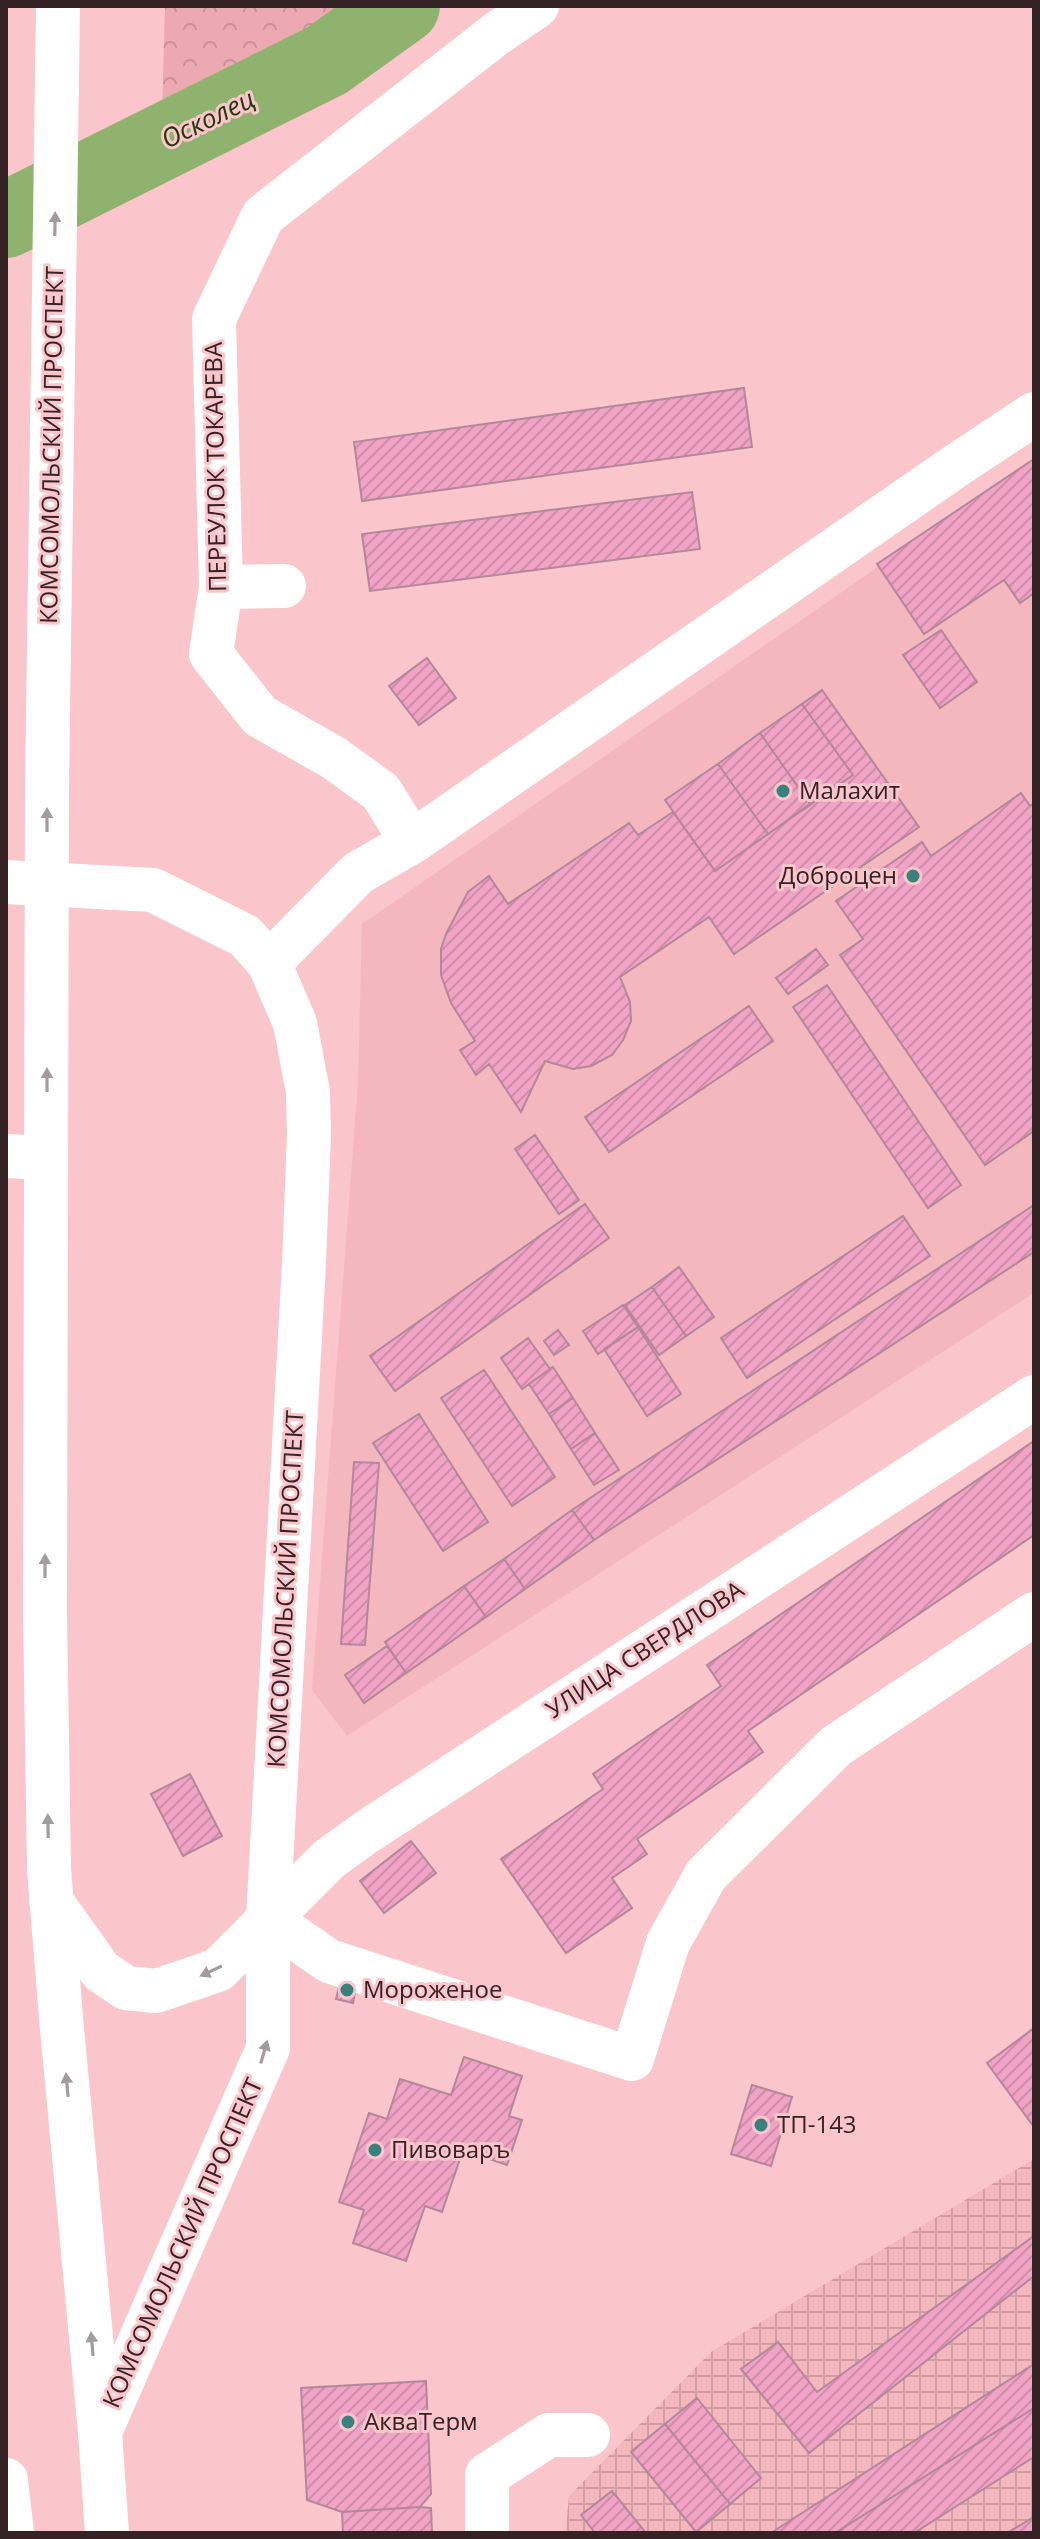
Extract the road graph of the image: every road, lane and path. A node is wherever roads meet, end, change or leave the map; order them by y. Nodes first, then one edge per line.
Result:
1 (58, 6) edge
2 (537, 6) edge
3 (1034, 414) edge
4 (284, 586) dead end
5 (221, 587) junction
6 (412, 842) junction
7 (6, 882) edge
8 (269, 963) junction
9 (26, 1157) edge
10 (1034, 1397) edge
11 (1034, 1614) edge
12 (51, 1901) junction
13 (268, 1919) junction
14 (100, 2432) junction
15 (588, 2435) dead end
16 (6, 2480) edge
17 (12, 2533) edge
18 (107, 2533) edge
19 (487, 2533) edge

9 -> 1 street, КОМСОМОЛЬСКИЙ ПРОСПЕКТ
2 - 5 street, ПЕРЕУЛОК ТОКАРЕВА
3 - 6 street
4 - 5 street
5 - 6 street, ПЕРЕУЛОК ТОКАРЕВА
6 - 8 street
7 - 8 street, КОМСОМОЛЬСКИЙ ПРОСПЕКТ
8 - 13 street, КОМСОМОЛЬСКИЙ ПРОСПЕКТ
12 -> 9 street, КОМСОМОЛЬСКИЙ ПРОСПЕКТ
10 - 13 street, УЛИЦА СВЕРДЛОВА
11 - 13 street
13 -> 12 street, УЛИЦА СВЕРДЛОВА
14 -> 12 street, КОМСОМОЛЬСКИЙ ПРОСПЕКТ
14 -> 13 street, КОМСОМОЛЬСКИЙ ПРОСПЕКТ
14 - 18 street, КОМСОМОЛЬСКИЙ ПРОСПЕКТ
15 - 19 street
16 - 17 street

